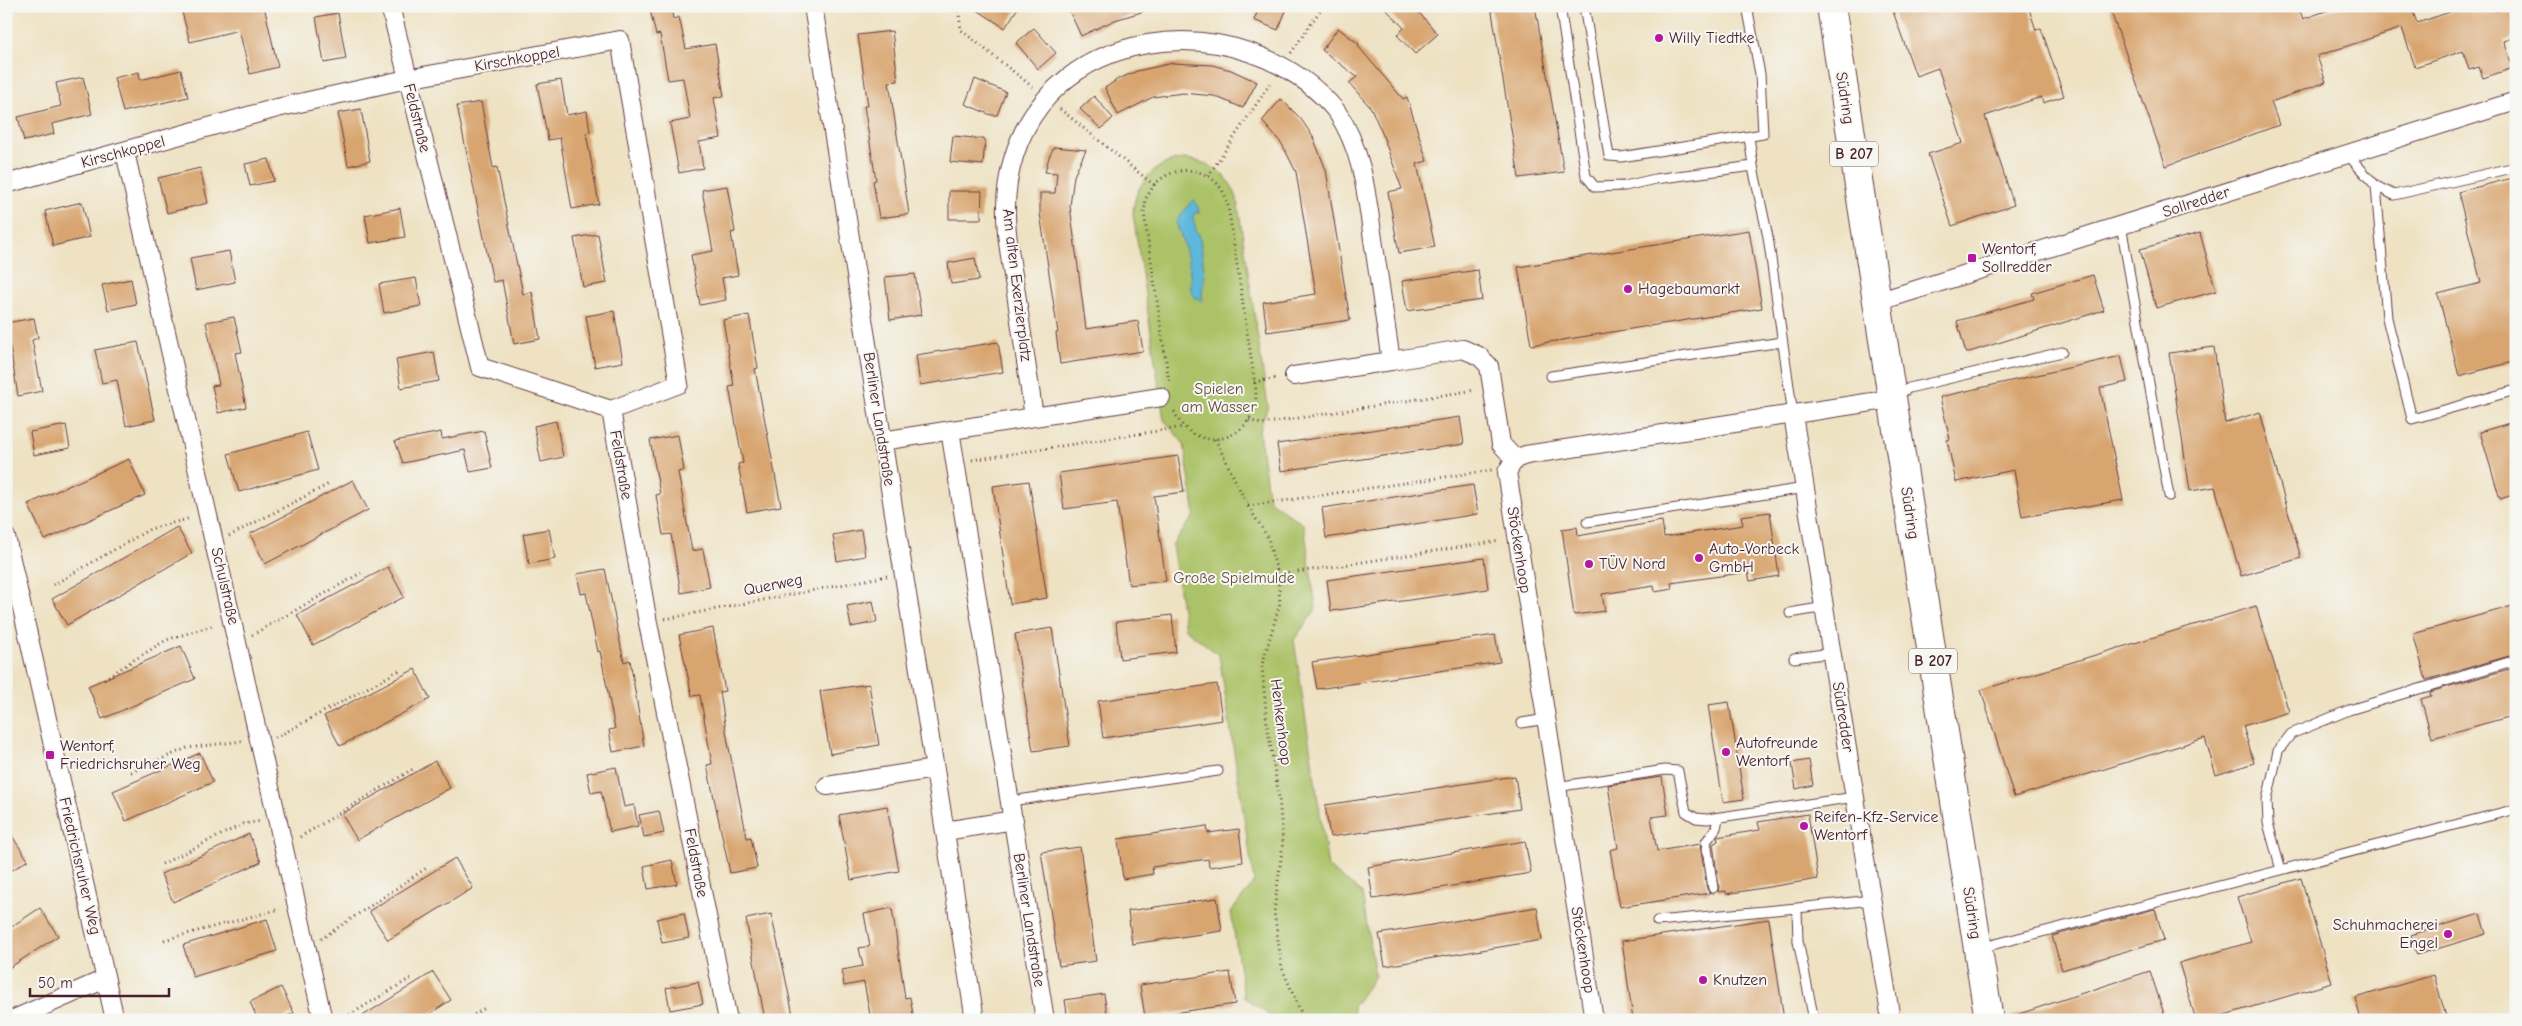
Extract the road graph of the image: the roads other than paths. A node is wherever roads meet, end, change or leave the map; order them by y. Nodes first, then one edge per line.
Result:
1 (390, 6) edge
2 (813, 6) edge
3 (1560, 6) edge
4 (1584, 6) edge
5 (1747, 6) edge
6 (1831, 6) edge
7 (407, 79) junction
8 (2516, 101) edge
9 (1749, 138) junction
10 (125, 152) junction
11 (2348, 154) junction
12 (1753, 166) junction
13 (2516, 167) edge
14 (6, 184) edge
15 (2376, 186) junction
16 (2121, 225) junction
17 (1877, 302) junction
18 (1782, 342) junction
19 (2062, 352) dead end
20 (1391, 361) junction
21 (1294, 376) road end
22 (1552, 376) dead end
23 (2516, 390) edge
24 (1168, 395) road end
25 (1892, 399) junction
26 (611, 410) junction
27 (1793, 415) junction
28 (1034, 417) junction
29 (950, 430) junction
30 (882, 441) junction
31 (1511, 466) junction
32 (1805, 488) junction
33 (2169, 496) dead end
34 (1587, 522) dead end
35 (6, 537) edge
36 (1825, 607) junction
37 (1790, 613) dead end
38 (1832, 653) junction
39 (1794, 658) dead end
40 (2516, 660) edge
41 (1546, 719) junction
42 (1522, 724) dead end
43 (934, 768) junction
44 (1218, 771) dead end
45 (827, 786) dead end
46 (1556, 787) junction
47 (1855, 797) junction
48 (1011, 801) junction
49 (2516, 808) edge
50 (1718, 819) junction
51 (1014, 820) junction
52 (945, 831) junction
53 (2281, 870) junction
54 (1713, 888) dead end
55 (1872, 900) junction
56 (1798, 908) junction
57 (1657, 921) dead end
58 (1977, 949) junction
59 (106, 980) junction
60 (12, 1020) edge
61 (115, 1020) edge
62 (323, 1020) edge
63 (728, 1020) edge
64 (975, 1020) edge
65 (1045, 1020) edge
66 (1594, 1020) edge
67 (1814, 1020) edge
68 (1891, 1020) edge
69 (1988, 1020) edge

1 - 7 street, Feldstraße
2 - 30 street, Berliner Landstraße
3 - 12 lane
4 - 9 lane
5 - 9 lane
6 - 17 main road, Südring / B 207
7 - 10 street, Kirschkoppel
7 - 26 street, Feldstraße
7 - 26 street, Kirschkoppel
8 - 11 street, Sollredder
9 - 12 lane
10 - 14 street, Kirschkoppel
10 - 62 street, Schulstraße
11 - 15 lane
11 - 16 street, Sollredder
12 - 18 lane
13 - 15 lane
15 - 23 lane
16 - 17 street, Sollredder
16 - 33 lane
17 - 25 main road, Südring / B 207
18 - 22 lane
18 - 27 lane
19 - 25 lane
20 - 21 street
20 - 28 street, Am alten Exerzierplatz
20 - 31 street
24 - 28 street
25 - 27 street
25 - 58 main road, Südring / B 207
26 - 63 street, Feldstraße
27 - 31 street
27 - 32 street, Südredder
28 - 29 street
29 - 30 street
29 - 48 street, Berliner Landstraße
30 - 43 street, Berliner Landstraße
31 - 41 street, Stöckenhoop
32 - 34 lane
32 - 36 street, Südredder
35 - 59 street, Friedrichsruher Weg
36 - 37 lane
36 - 38 street, Südredder
38 - 39 lane
38 - 47 street, Südredder
40 - 53 lane
41 - 42 lane
41 - 46 street, Stöckenhoop
43 - 45 street
43 - 52 street, Berliner Landstraße
44 - 48 lane
46 - 50 lane
46 - 66 street, Stöckenhoop
47 - 50 lane
47 - 55 street, Südredder
48 - 51 street, Berliner Landstraße
49 - 53 lane
50 - 54 lane
51 - 52 street
51 - 65 street, Berliner Landstraße
52 - 64 street, Berliner Landstraße
53 - 58 lane
55 - 56 lane
55 - 68 street, Südredder
56 - 57 lane
56 - 67 lane
58 - 69 main road, Südring / B 207
59 - 60 street
59 - 61 street, Friedrichsruher Weg

